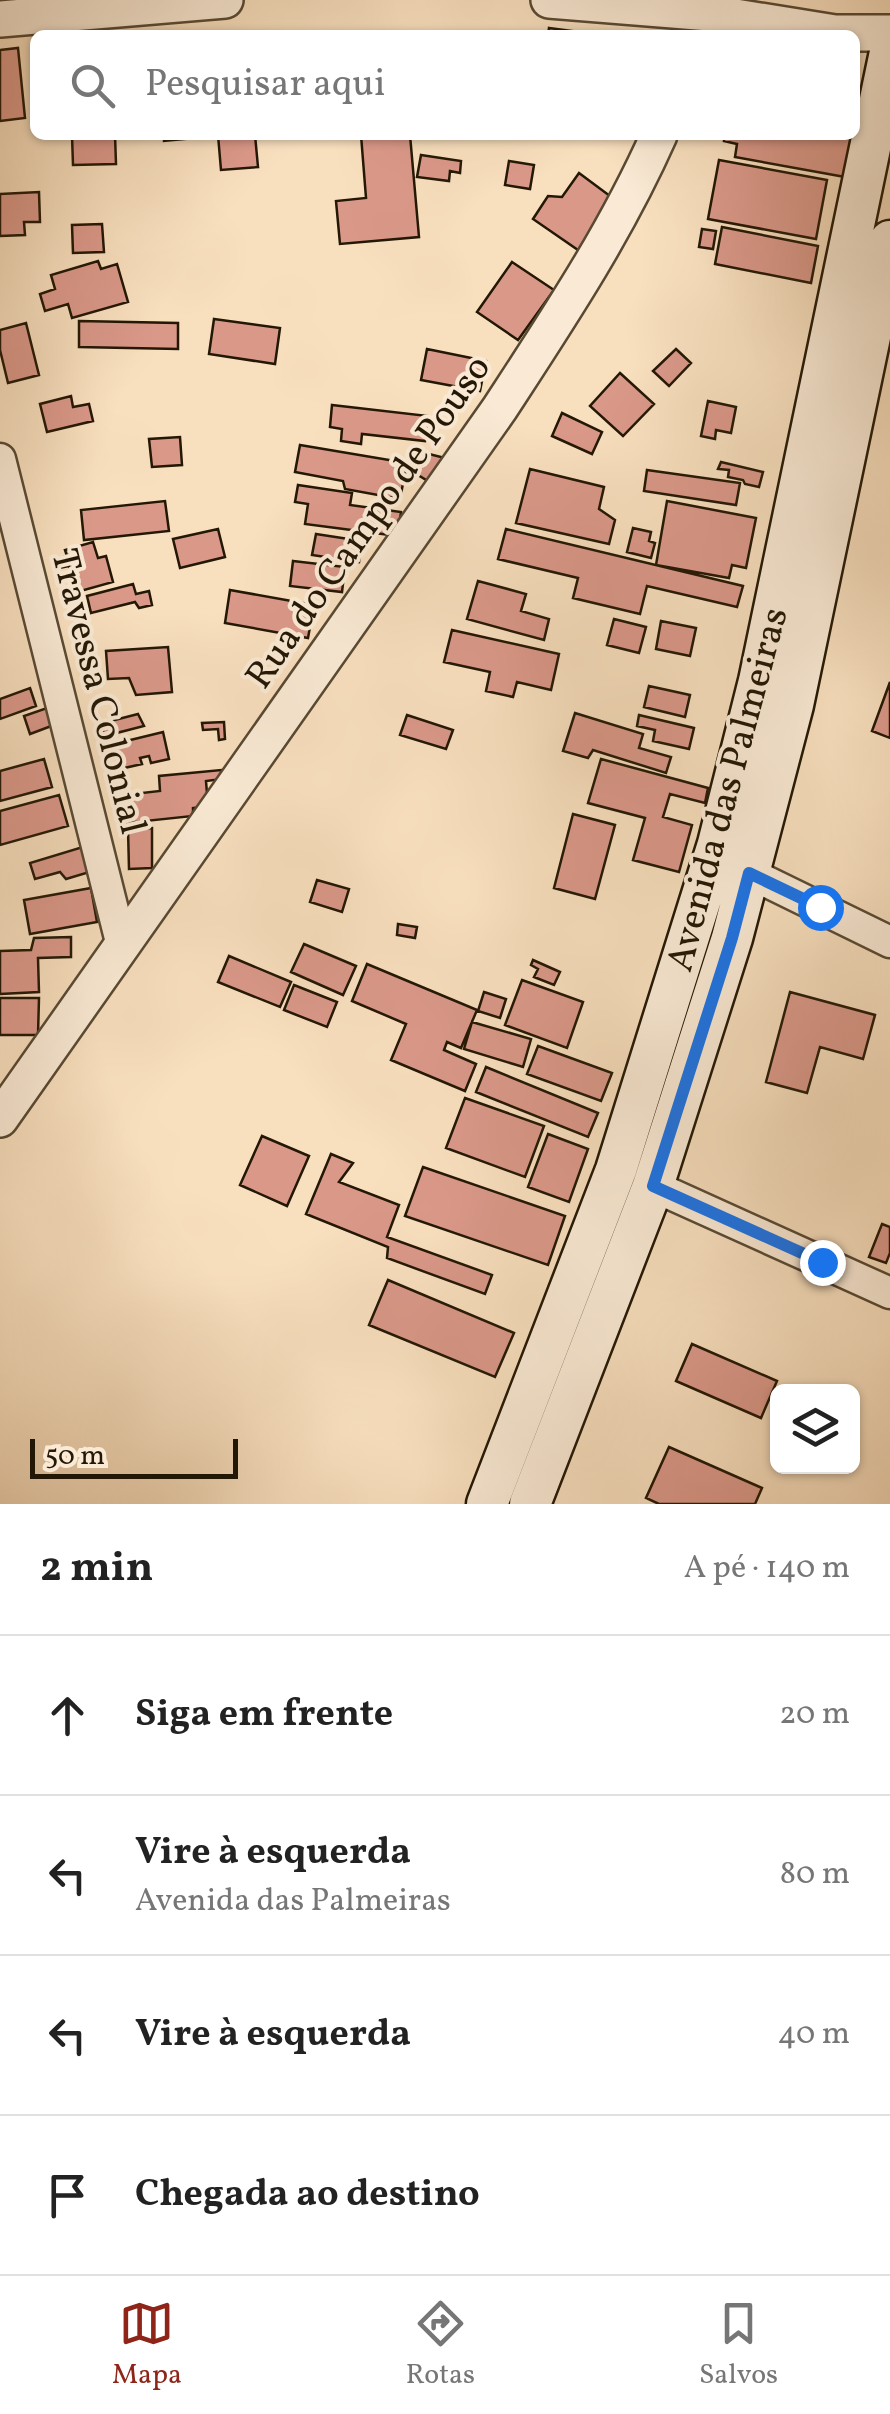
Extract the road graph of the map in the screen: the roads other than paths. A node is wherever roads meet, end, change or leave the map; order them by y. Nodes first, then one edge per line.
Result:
1 (204, 0) edge
2 (224, 0) edge
3 (548, 0) edge
4 (705, 16) edge
5 (0, 20) edge
6 (813, 30) edge
7 (860, 33) edge
8 (890, 33) edge
9 (890, 52) edge
10 (656, 140) edge
11 (890, 241) edge
12 (0, 460) edge
13 (749, 873) junction
14 (122, 942) junction
15 (890, 942) edge
16 (0, 1119) edge
17 (653, 1186) junction
18 (890, 1293) edge
19 (487, 1504) edge
20 (530, 1504) edge

1 - 2 street
1 - 5 street
3 - 4 street
4 - 6 street
7 - 8 street
9 - 19 main road, Avenida das Palmeiras
10 - 14 street, Rua do Campo de Pouso
11 - 13 main road, Avenida das Palmeiras
12 - 14 street, Travessa Colonial
13 - 15 street
13 - 17 main road, Avenida das Palmeiras
14 - 16 street, Rua do Campo de Pouso
17 - 18 street
17 - 20 main road, Avenida das Palmeiras

